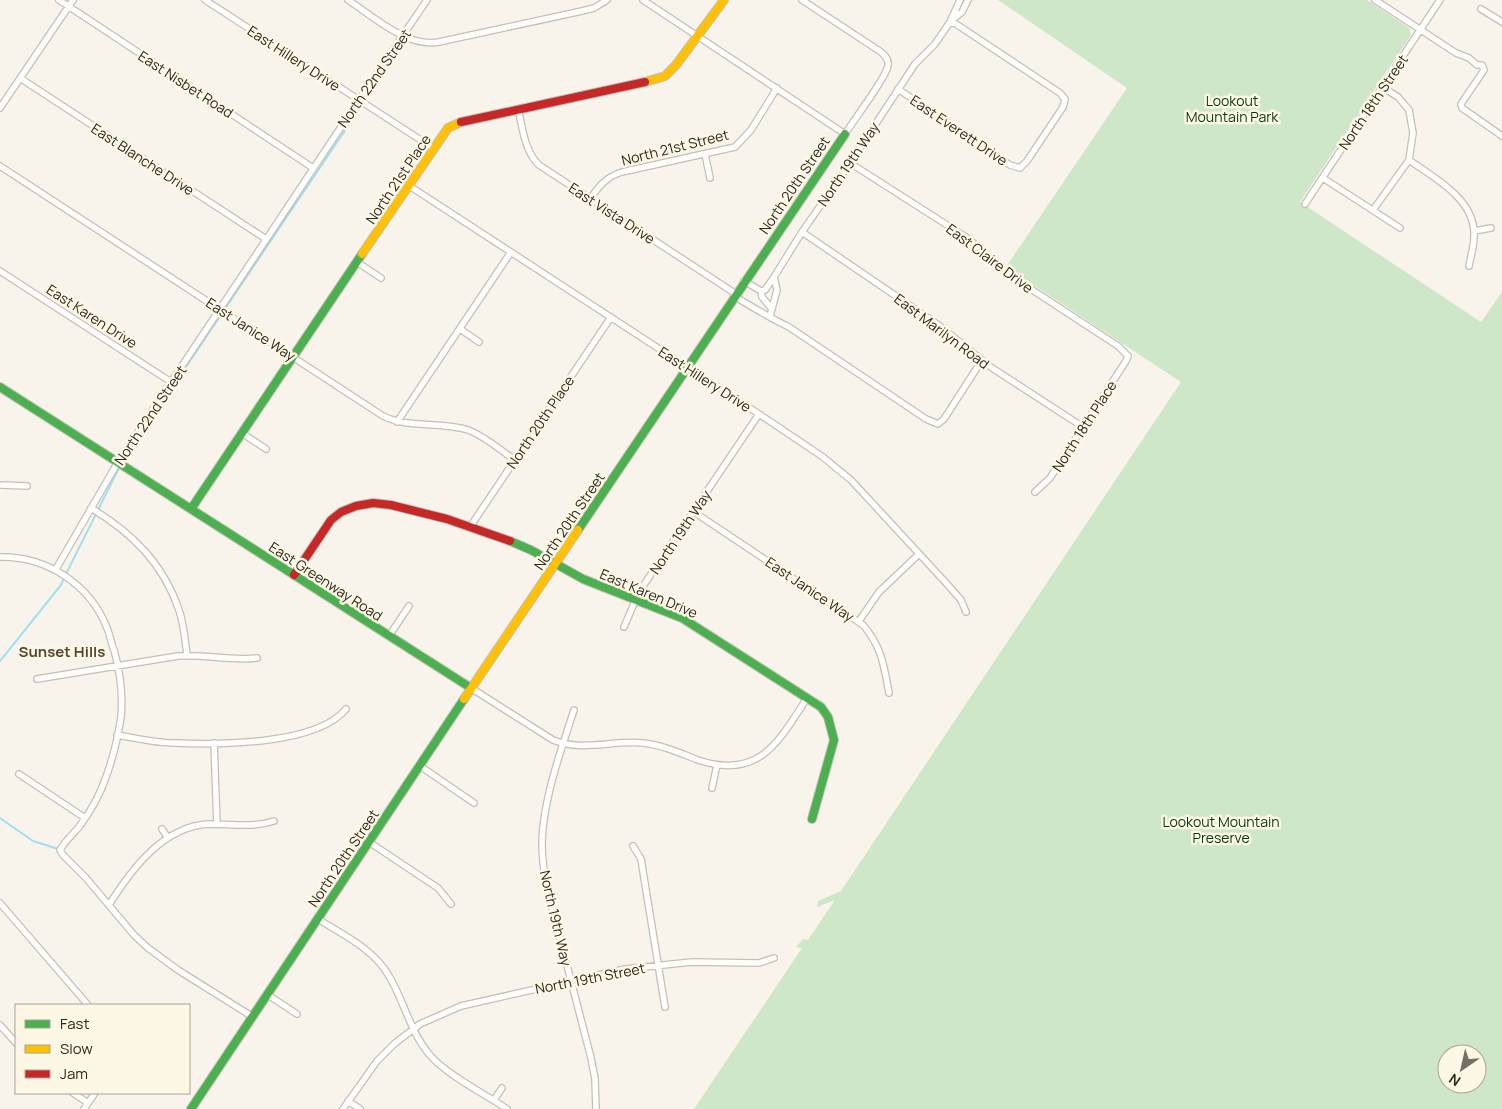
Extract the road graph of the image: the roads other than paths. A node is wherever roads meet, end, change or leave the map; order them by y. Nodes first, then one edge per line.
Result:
1 (59, 0) edge
2 (73, 0) edge
3 (205, 0) edge
4 (348, 0) edge
5 (428, 0) edge
6 (607, 0) edge
7 (643, 0) edge
8 (724, 0) edge
9 (802, 0) edge
10 (960, 0) edge
11 (968, 0) edge
12 (1375, 0) edge
13 (1440, 0) edge
14 (68, 6) junction
15 (1481, 8) dead end
16 (513, 18) dead end
17 (950, 22) junction
18 (1502, 22) edge
19 (515, 26) junction
20 (1420, 31) junction
21 (403, 36) junction
22 (698, 36) junction
23 (20, 78) junction
24 (1382, 87) junction
25 (777, 88) junction
26 (898, 89) junction
27 (358, 100) junction
28 (0, 108) edge
29 (518, 109) junction
30 (845, 134) junction
31 (1502, 136) edge
32 (433, 148) junction
33 (705, 154) junction
34 (1409, 160) junction
35 (850, 163) junction
36 (0, 166) edge
37 (313, 168) junction
38 (710, 178) dead end
39 (1323, 178) junction
40 (408, 185) junction
41 (590, 199) junction
42 (1305, 204) dead end
43 (1373, 210) junction
44 (1400, 228) dead end
45 (1491, 228) dead end
46 (1474, 231) junction
47 (802, 232) junction
48 (266, 239) junction
49 (511, 252) junction
50 (357, 262) junction
51 (1470, 266) dead end
52 (0, 272) edge
53 (774, 277) junction
54 (381, 278) dead end
55 (744, 281) junction
56 (761, 292) junction
57 (735, 295) junction
58 (764, 300) junction
59 (220, 309) junction
60 (755, 309) junction
61 (772, 309) junction
62 (770, 316) junction
63 (611, 317) junction
64 (460, 329) junction
65 (479, 342) dead end
66 (1128, 356) joint
67 (293, 357) junction
68 (982, 360) junction
69 (688, 367) junction
70 (171, 382) junction
71 (0, 387) edge
72 (759, 414) junction
73 (398, 422) junction
74 (1083, 427) junction
75 (242, 433) junction
76 (266, 449) dead end
77 (515, 460) junction
78 (118, 462) junction
79 (0, 485) edge
80 (27, 486) dead end
81 (1035, 492) dead end
82 (91, 508) junction
83 (191, 509) junction
84 (694, 512) junction
85 (470, 527) junction
86 (919, 554) junction
87 (0, 557) edge
88 (555, 564) junction
89 (56, 569) junction
90 (294, 575) junction
91 (636, 600) junction
92 (409, 606) dead end
93 (966, 612) dead end
94 (858, 621) junction
95 (624, 628) dead end
96 (389, 636) junction
97 (187, 655) junction
98 (257, 658) dead end
99 (117, 665) junction
100 (37, 680) dead end
101 (471, 688) junction
102 (889, 693) dead end
103 (808, 698) junction
104 (346, 710) dead end
105 (574, 710) dead end
106 (117, 735) junction
107 (214, 743) junction
108 (564, 744) junction
109 (717, 765) junction
110 (420, 766) junction
111 (19, 774) dead end
112 (712, 788) dead end
113 (474, 802) dead end
114 (85, 818) junction
115 (812, 820) dead end
116 (274, 821) dead end
117 (216, 824) junction
118 (162, 829) dead end
119 (168, 838) junction
120 (369, 842) junction
121 (633, 846) dead end
122 (0, 903) edge
123 (451, 904) dead end
124 (109, 905) junction
125 (318, 919) junction
126 (774, 958) dead end
127 (659, 965) junction
128 (571, 980) junction
129 (268, 995) junction
130 (87, 1004) edge
131 (665, 1008) dead end
132 (297, 1014) dead end
133 (252, 1017) junction
134 (0, 1025) edge
135 (413, 1029) junction
136 (15, 1043) edge
137 (502, 1088) dead end
138 (74, 1094) edge
139 (94, 1094) edge
140 (494, 1100) junction
141 (348, 1101) junction
142 (88, 1103) junction
143 (84, 1109) edge
144 (191, 1109) edge
145 (343, 1109) edge
146 (360, 1109) edge
147 (507, 1109) edge
148 (596, 1109) edge

1 - 14 street, East Nisbet Road
2 - 14 street
3 - 27 street, East Hillery Drive
4 - 21 street
5 - 21 street, North 22nd Street
6 - 19 street
7 - 22 street
8 - 22 street, North 21st Place
9 - 30 street, North 20th Street
10 - 17 street, North 19th Way
11 - 17 street, North 19th Way
12 - 20 street
13 - 20 street, North 18th Street
14 - 23 street
14 - 37 street, East Nisbet Road
15 - 18 street
16 - 19 street
17 - 26 street, North 19th Way
17 - 26 street, East Everett Drive
19 - 21 street
20 - 24 street, North 18th Street
20 - 31 street
21 - 27 street, North 22nd Street
22 - 25 street
22 - 29 street, North 21st Place
23 - 28 street
23 - 48 street, East Blanche Drive
24 - 34 street
24 - 39 street, North 18th Street
25 - 30 street
25 - 33 street, North 21st Street
26 - 35 street, North 19th Way
27 - 32 street, East Hillery Drive
27 - 37 street, North 22nd Street
29 - 32 street, North 21st Place
29 - 41 street, East Vista Drive
30 - 55 street, North 20th Street
32 - 40 street, North 21st Place
33 - 38 street
33 - 41 street, North 21st Street
34 - 43 street
34 - 46 street
35 - 47 street, North 19th Way
35 - 66 street, East Claire Drive
36 - 59 street, East Janice Way
37 - 48 street, North 22nd Street
39 - 42 street, North 18th Street
39 - 43 street
40 - 49 street, East Hillery Drive
40 - 50 street, North 21st Place
41 - 57 street, East Vista Drive
43 - 44 street
45 - 46 street
46 - 51 street
47 - 53 street, North 19th Way
47 - 68 street, East Marilyn Road
48 - 59 street, North 22nd Street
49 - 63 street, East Hillery Drive
49 - 64 street
50 - 54 street
50 - 67 street, North 21st Place
52 - 70 street, East Karen Drive
53 - 56 street
53 - 61 street
55 - 56 street
55 - 57 street, North 20th Street
56 - 58 street
57 - 60 street, East Vista Drive
57 - 69 street, North 20th Street
58 - 60 street
58 - 61 street
59 - 67 street, East Janice Way
59 - 70 street, North 22nd Street
60 - 62 street, East Vista Drive
61 - 62 street
62 - 68 street, East Vista Drive
63 - 69 street, East Hillery Drive
63 - 77 street, North 20th Place
64 - 65 street
64 - 73 street
66 - 74 street, North 18th Place
67 - 73 street, East Janice Way
67 - 75 street, North 21st Place
68 - 74 street, East Marilyn Road
69 - 72 street, East Hillery Drive
69 - 88 street, North 20th Street
70 - 78 street, North 22nd Street
71 - 78 street, East Greenway Road
72 - 84 street, North 19th Way
72 - 86 street, East Hillery Drive
73 - 77 street, East Janice Way
74 - 81 street, North 18th Place
75 - 76 street
75 - 83 street, North 21st Place
77 - 85 street, North 20th Place
78 - 82 street, North 22nd Street
78 - 83 street, East Greenway Road
79 - 80 street
82 - 89 street, North 22nd Street
82 - 97 street
83 - 90 street, East Greenway Road
84 - 91 street, North 19th Way
84 - 94 street, East Janice Way
85 - 88 street, East Karen Drive
85 - 90 street, East Karen Drive
86 - 93 street, East Hillery Drive
86 - 94 street
87 - 89 street
88 - 91 street, East Karen Drive
88 - 101 street, North 20th Street
89 - 99 street
90 - 96 street, East Greenway Road
91 - 95 street, North 19th Way
91 - 103 street, East Karen Drive
92 - 96 street
94 - 102 street, East Janice Way
96 - 101 street, East Greenway Road
97 - 98 street
97 - 99 street
99 - 100 street
99 - 106 street
101 - 108 street, East Greenway Road
101 - 110 street, North 20th Street
103 - 109 street
103 - 115 street, East Karen Drive
104 - 107 street
105 - 108 street, North 19th Way
106 - 107 street
106 - 114 street
107 - 117 street
108 - 109 street, East Greenway Road
108 - 128 street, North 19th Way
109 - 112 street
110 - 113 street
110 - 120 street, North 20th Street
111 - 114 street
114 - 124 street
116 - 117 street
117 - 119 street
118 - 119 street
119 - 124 street
120 - 123 street
120 - 125 street, North 20th Street
121 - 127 street
122 - 130 street
124 - 133 street
125 - 129 street, North 20th Street
125 - 135 street
126 - 127 street, North 19th Street
127 - 128 street, North 19th Street
127 - 131 street
128 - 135 street, North 19th Street
128 - 148 street
129 - 132 street
129 - 133 street, North 20th Street
133 - 144 street, North 20th Street
134 - 136 street
135 - 140 street
135 - 141 street, North 19th Street
137 - 140 street
138 - 142 street
139 - 142 street
140 - 147 street
141 - 145 street, North 19th Street
141 - 146 street
142 - 143 street

